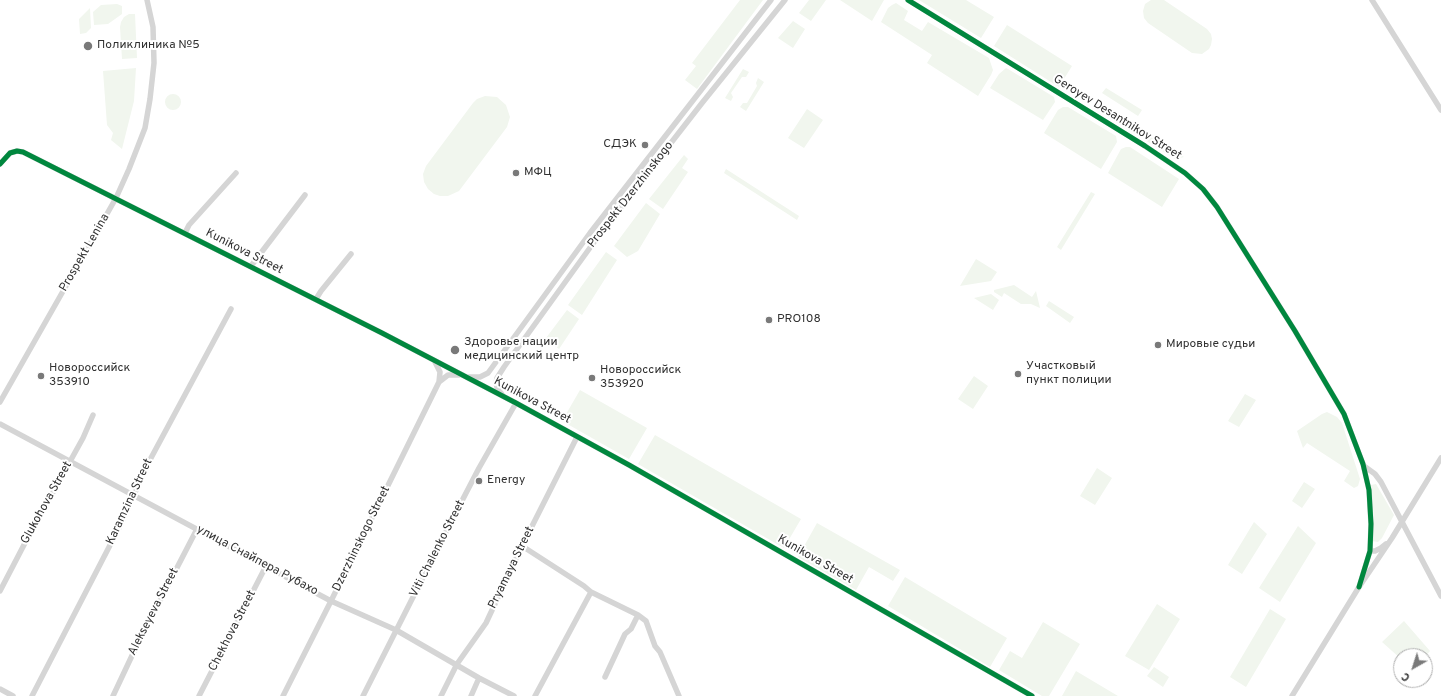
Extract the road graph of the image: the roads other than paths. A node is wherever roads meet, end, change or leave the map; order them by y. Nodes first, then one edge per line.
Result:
1 (148, 0) edge
2 (771, 0) edge
3 (785, 0) edge
4 (908, 0) edge
5 (1372, 0) edge
6 (1441, 110) edge
7 (0, 164) edge
8 (236, 173) dead end
9 (306, 195) dead end
10 (116, 198) junction
11 (590, 233) junction
12 (185, 234) junction
13 (597, 238) junction
14 (351, 254) dead end
15 (251, 266) junction
16 (316, 299) junction
17 (231, 309) dead end
18 (433, 360) junction
19 (488, 373) junction
20 (464, 376) junction
21 (497, 378) junction
22 (439, 382) junction
23 (479, 384) junction
24 (487, 384) junction
25 (491, 390) junction
26 (505, 398) junction
27 (0, 402) edge
28 (516, 403) junction
29 (93, 415) dead end
30 (0, 424) edge
31 (577, 437) junction
32 (1441, 458) edge
33 (71, 461) junction
34 (1364, 466) junction
35 (134, 495) junction
36 (1402, 522) junction
37 (197, 529) junction
38 (1392, 538) junction
39 (522, 546) junction
40 (1370, 551) junction
41 (266, 566) junction
42 (1359, 587) junction
43 (0, 591) edge
44 (591, 592) junction
45 (1441, 596) edge
46 (331, 601) junction
47 (638, 615) junction
48 (396, 630) junction
49 (457, 664) junction
50 (605, 677) dead end
51 (479, 678) junction
52 (0, 689) edge
53 (14, 696) edge
54 (32, 696) edge
55 (112, 696) edge
56 (199, 696) edge
57 (283, 696) edge
58 (363, 696) edge
59 (441, 696) edge
60 (471, 696) edge
61 (514, 696) edge
62 (536, 696) edge
63 (679, 696) edge
64 (1032, 696) edge
65 (1292, 696) edge

1 - 10 street, Prospekt Lenina
2 - 11 street, Prospekt Dzerzhinskogo
3 - 13 street, Prospekt Dzerzhinskogo
4 - 34 street, Geroyev Desantnikov Street
5 - 6 street
7 - 10 street, Kunikova Street
8 - 12 street
9 - 15 street
10 - 12 street, Kunikova Street
10 - 27 street, Prospekt Lenina
11 - 13 street
11 - 19 street, Prospekt Dzerzhinskogo
12 - 15 street, Kunikova Street
13 - 21 street, Prospekt Dzerzhinskogo
14 - 16 street
15 - 16 street, Kunikova Street
16 - 18 street, Kunikova Street
17 - 35 street, Karamzina Street
18 - 20 street, Kunikova Street
18 - 22 street
19 - 20 street
19 - 24 street
20 - 22 street
20 - 23 street, Kunikova Street
21 - 24 street
21 - 26 street
22 - 46 street, Dzerzhinskogo Street
23 - 24 street
23 - 25 street, Kunikova Street
24 - 25 street
25 - 26 street, Kunikova Street
26 - 28 street, Kunikova Street
28 - 31 street, Kunikova Street
28 - 48 street, Viti Chalenko Street
29 - 33 street, Glukohova Street
30 - 33 street, улица Снайпера Рубахо
31 - 39 street, Pryamaya Street
31 - 64 street, Kunikova Street
32 - 36 street
33 - 35 street, улица Снайпера Рубахо
33 - 43 street, Glukohova Street
34 - 36 street, Geroyev Desantnikov Street
34 - 40 street
35 - 37 street, улица Снайпера Рубахо
35 - 54 street, Karamzina Street
36 - 38 street
36 - 45 street, Geroyev Desantnikov Street
37 - 41 street, улица Снайпера Рубахо
37 - 55 street, Alekseyeva Street
38 - 40 street
38 - 42 street
39 - 44 street
39 - 49 street, Pryamaya Street
40 - 42 street
41 - 46 street, улица Снайпера Рубахо
41 - 56 street, Chekhova Street
42 - 65 street
44 - 47 street
44 - 62 street
46 - 48 street, улица Снайпера Рубахо
46 - 57 street, Dzerzhinskogo Street
47 - 50 street
47 - 63 street
48 - 49 street, улица Снайпера Рубахо
48 - 58 street, Viti Chalenko Street
49 - 51 street, улица Снайпера Рубахо
49 - 59 street, Pryamaya Street
51 - 60 street
51 - 61 street, улица Снайпера Рубахо
52 - 53 street

